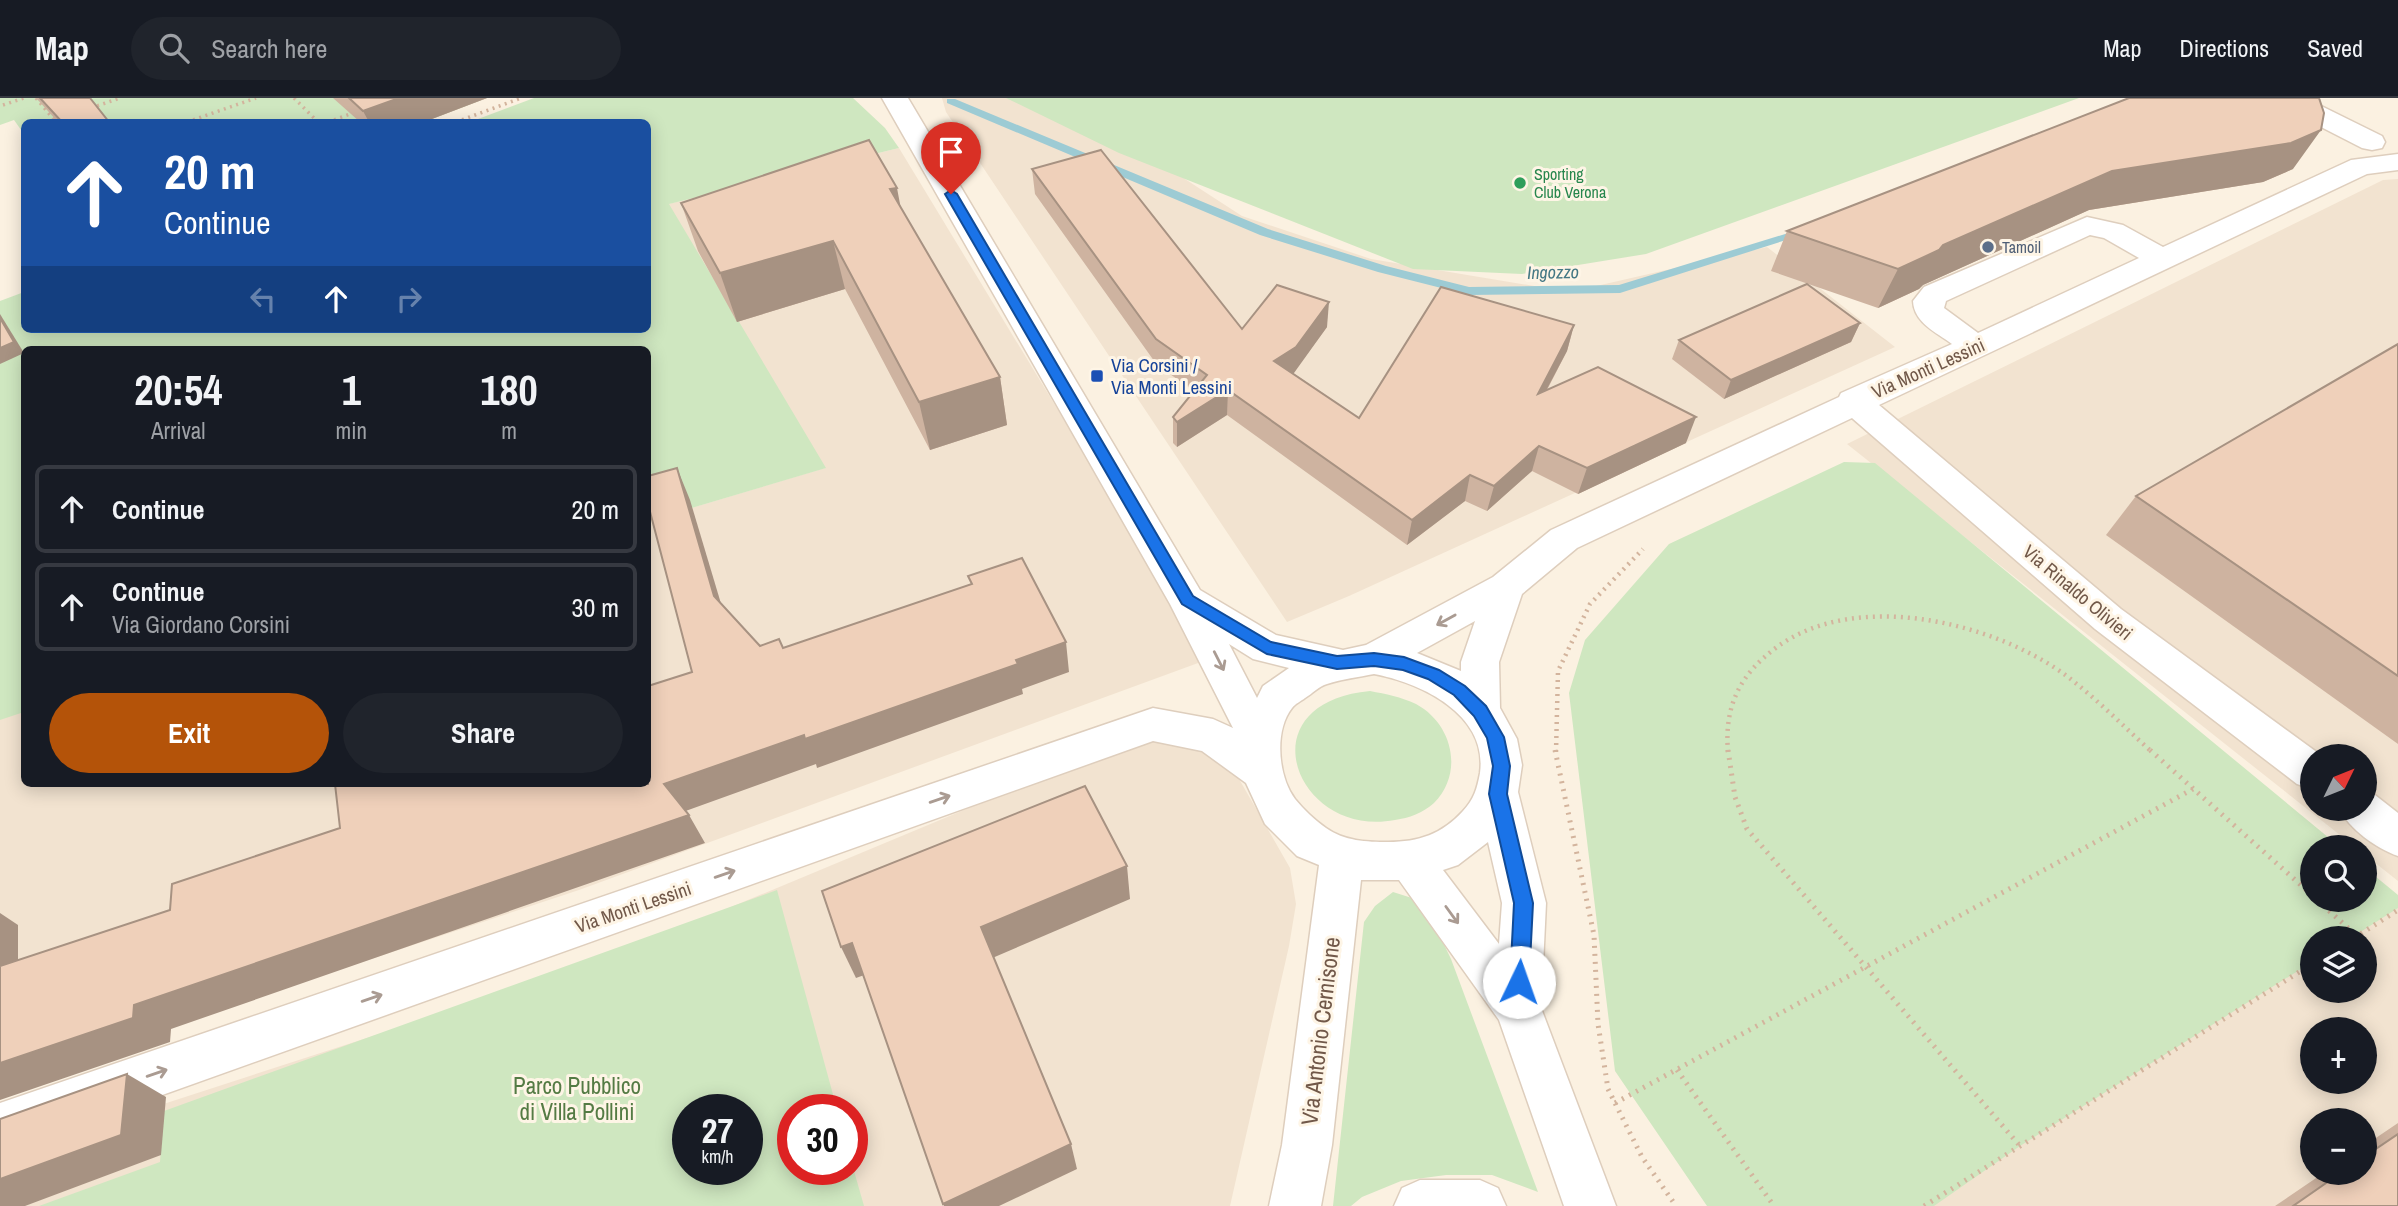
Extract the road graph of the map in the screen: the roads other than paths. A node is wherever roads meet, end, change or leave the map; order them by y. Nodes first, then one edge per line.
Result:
1 (895, 98) edge
2 (2295, 103) edge
3 (2384, 148) edge
4 (2164, 260) junction
5 (1975, 346) junction
6 (1853, 401) junction
7 (1506, 587) junction
8 (1187, 600) junction
9 (1356, 661) junction
10 (1480, 711) junction
11 (1259, 754) junction
12 (2300, 763) edge
13 (1498, 794) junction
14 (2377, 821) edge
15 (2398, 837) edge
16 (1342, 855) junction
17 (1410, 861) junction
18 (1518, 1008) junction
19 (0, 1128) edge
20 (1295, 1206) edge
21 (1420, 1206) edge
22 (1480, 1206) edge
23 (1590, 1206) edge

1 - 8 street
2 - 3 street
3 - 4 street, Via Monti Lessini
4 - 5 street, Via Monti Lessini
4 - 5 street
5 - 6 street, Via Monti Lessini
6 - 7 street, Via Monti Lessini
6 - 12 street, Via Rinaldo Olivieri
7 -> 9 street, Via Monti Lessini
7 - 10 street
8 - 9 street
8 -> 11 street
9 - 10 street
9 - 11 street
10 - 13 street
11 - 16 street
19 -> 11 street, Via Monti Lessini
13 - 17 street
13 - 18 street
14 - 15 street
16 - 17 street
16 - 20 street, Via Antonio Cernisone
17 -> 18 street
18 - 23 street
21 - 22 street

